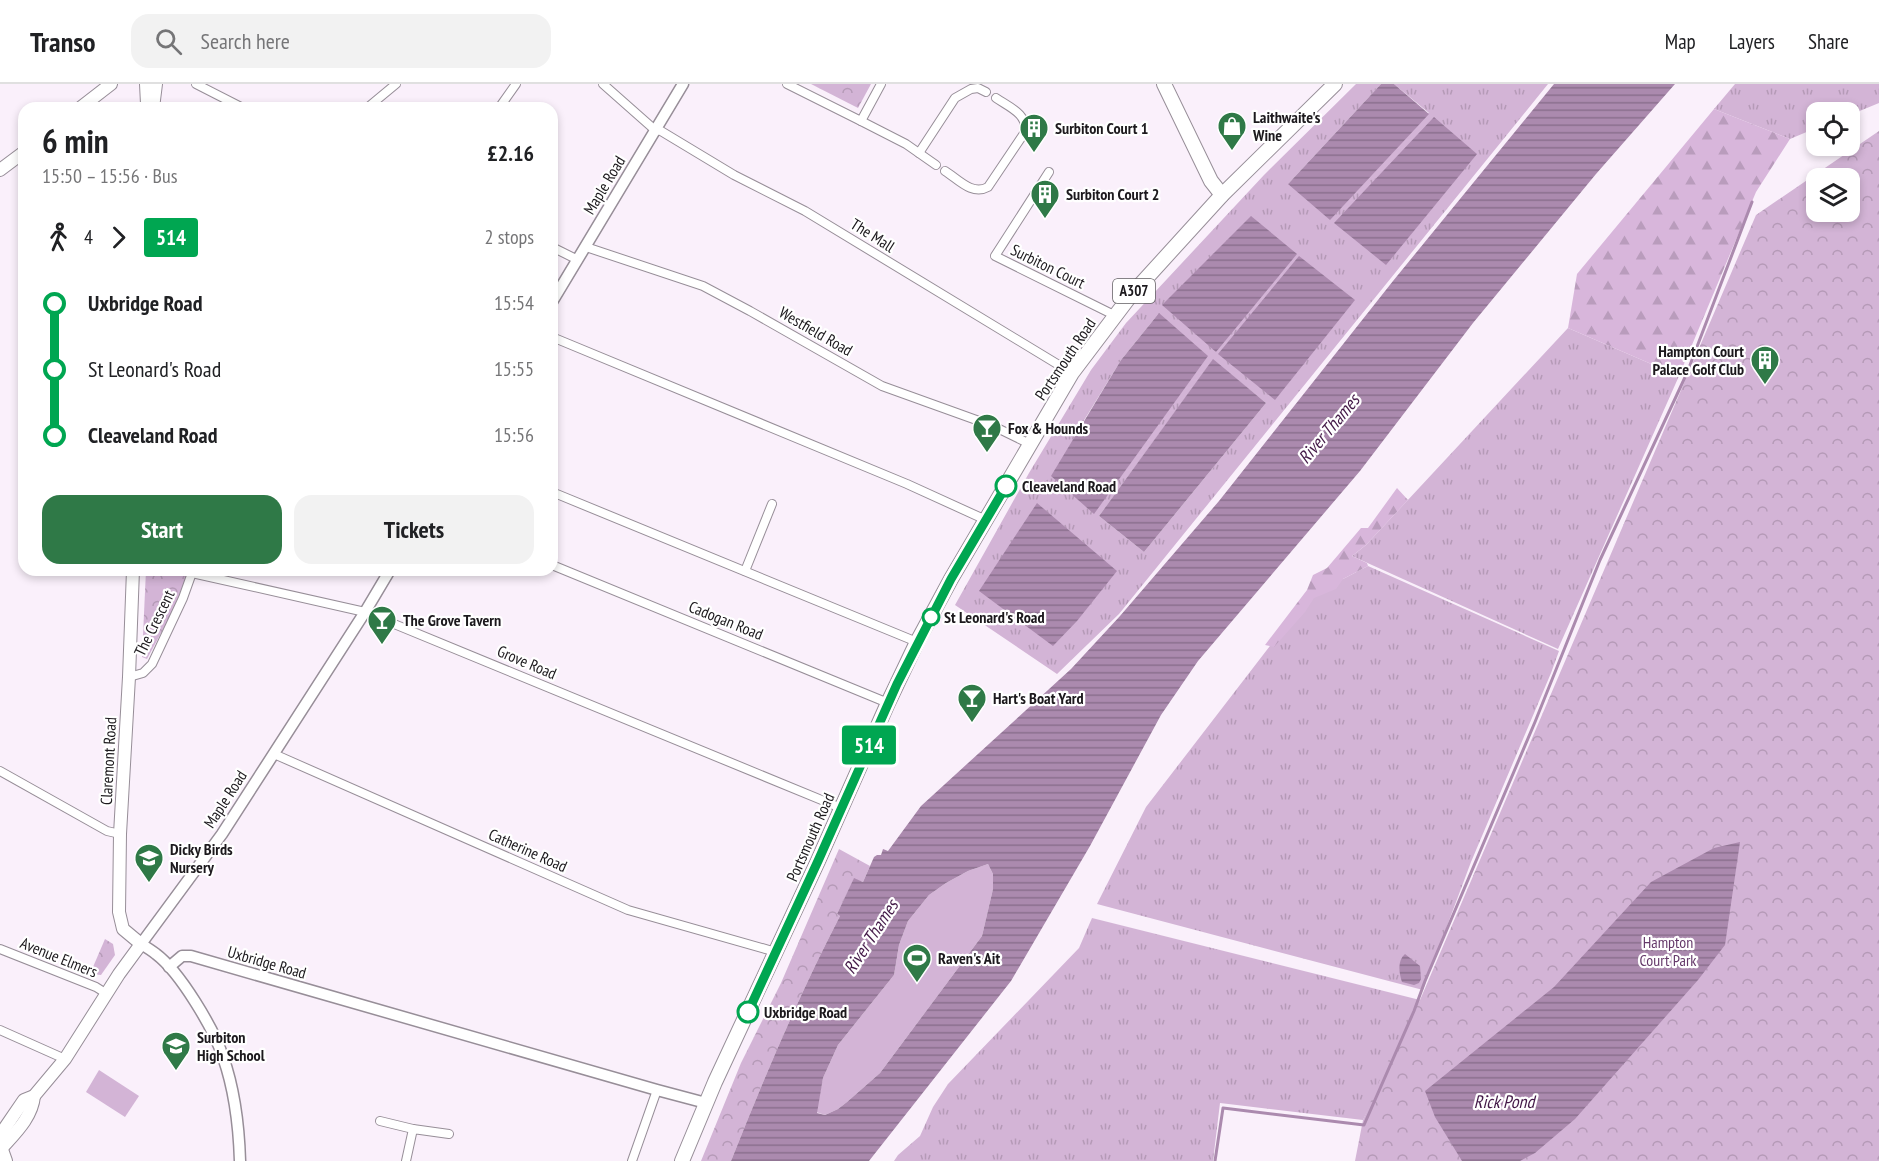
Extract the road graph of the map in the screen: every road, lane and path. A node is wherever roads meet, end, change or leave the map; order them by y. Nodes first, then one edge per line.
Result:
1 (111, 84) edge
2 (146, 84) edge
3 (156, 84) edge
4 (196, 84) edge
5 (396, 84) edge
6 (516, 84) edge
7 (603, 84) edge
8 (683, 84) edge
9 (787, 84) edge
10 (881, 84) edge
11 (1164, 84) edge
12 (1335, 84) edge
13 (986, 92) dead end
14 (996, 98) dead end
15 (88, 102) edge
16 (147, 102) edge
17 (154, 102) edge
18 (231, 102) edge
19 (374, 102) edge
20 (503, 102) edge
21 (861, 121) junction
22 (655, 130) junction
23 (919, 153) junction
24 (18, 156) edge
25 (936, 165) dead end
26 (0, 170) edge
27 (945, 171) dead end
28 (1049, 172) dead end
29 (1222, 195) junction
30 (586, 247) junction
31 (558, 250) edge
32 (578, 260) junction
33 (558, 292) edge
34 (1114, 315) junction
35 (558, 339) edge
36 (1072, 373) junction
37 (1030, 444) junction
38 (558, 494) edge
39 (772, 504) dead end
40 (986, 520) junction
41 (558, 567) edge
42 (745, 571) junction
43 (133, 576) edge
44 (191, 576) edge
45 (214, 576) edge
46 (386, 576) edge
47 (365, 612) junction
48 (917, 642) junction
49 (129, 677) junction
50 (888, 703) junction
51 (274, 754) junction
52 (0, 771) edge
53 (841, 808) junction
54 (120, 834) junction
55 (141, 944) junction
56 (0, 949) edge
57 (777, 952) junction
58 (169, 967) junction
59 (107, 994) junction
60 (0, 1030) edge
61 (65, 1059) junction
62 (657, 1090) junction
63 (34, 1096) junction
64 (706, 1103) junction
65 (380, 1121) dead end
66 (412, 1129) junction
67 (449, 1134) dead end
68 (0, 1136) edge
69 (0, 1149) edge
70 (5, 1161) edge
71 (240, 1161) edge
72 (406, 1161) edge
73 (632, 1161) edge
74 (682, 1161) edge

1 - 15 main road
2 - 16 main road
3 - 17 main road
4 - 18 street
5 - 19 street
6 - 20 street
7 - 22 street, The Mall
8 - 22 street, Maple Road
9 - 21 street
10 - 21 street
11 - 29 main road
12 - 29 main road, Portsmouth Road / A307
13 - 23 street
14 - 27 street
21 - 23 street
22 - 30 street, Maple Road
22 - 36 street, The Mall
23 - 25 street
24 - 26 main road
28 - 34 street, Surbiton Court
29 - 34 main road, Portsmouth Road / A307
30 - 32 street, Maple Road
30 - 37 street, Westfield Road
31 - 32 street
32 - 33 street, Maple Road
34 - 36 main road, Portsmouth Road / A307
35 - 40 street
36 - 37 main road, Portsmouth Road / A307
37 - 40 main road, Portsmouth Road / A307
38 - 42 street
39 - 42 street
40 - 48 main road, Portsmouth Road / A307
41 - 50 street, Cadogan Road
42 - 48 street
43 - 49 main road, Claremont Road
44 - 49 street, The Crescent
45 - 47 street, Grove Road
46 - 47 street, Maple Road
47 - 51 street, Maple Road
47 - 53 street, Grove Road
48 - 50 main road, Portsmouth Road / A307
49 - 54 main road, Claremont Road
50 - 53 main road, Portsmouth Road / A307
51 - 55 street, Maple Road
51 - 57 street, Catherine Road
52 - 54 street
53 - 57 main road, Portsmouth Road / A307
54 - 55 main road, Claremont Road
55 - 58 street
55 - 59 main road, Maple Road
56 - 59 street, Avenue Elmers
57 - 64 main road, Portsmouth Road / A307
58 - 62 street, Uxbridge Road
58 - 71 street
59 - 61 main road, Maple Road
60 - 61 street
61 - 63 main road, Maple Road
62 - 64 street, Uxbridge Road
62 - 73 street
63 - 68 main road, Maple Road
63 - 69 main road, Maple Road
64 - 74 main road, Portsmouth Road / A307
65 - 66 street
66 - 67 street
66 - 72 street
69 - 70 main road

